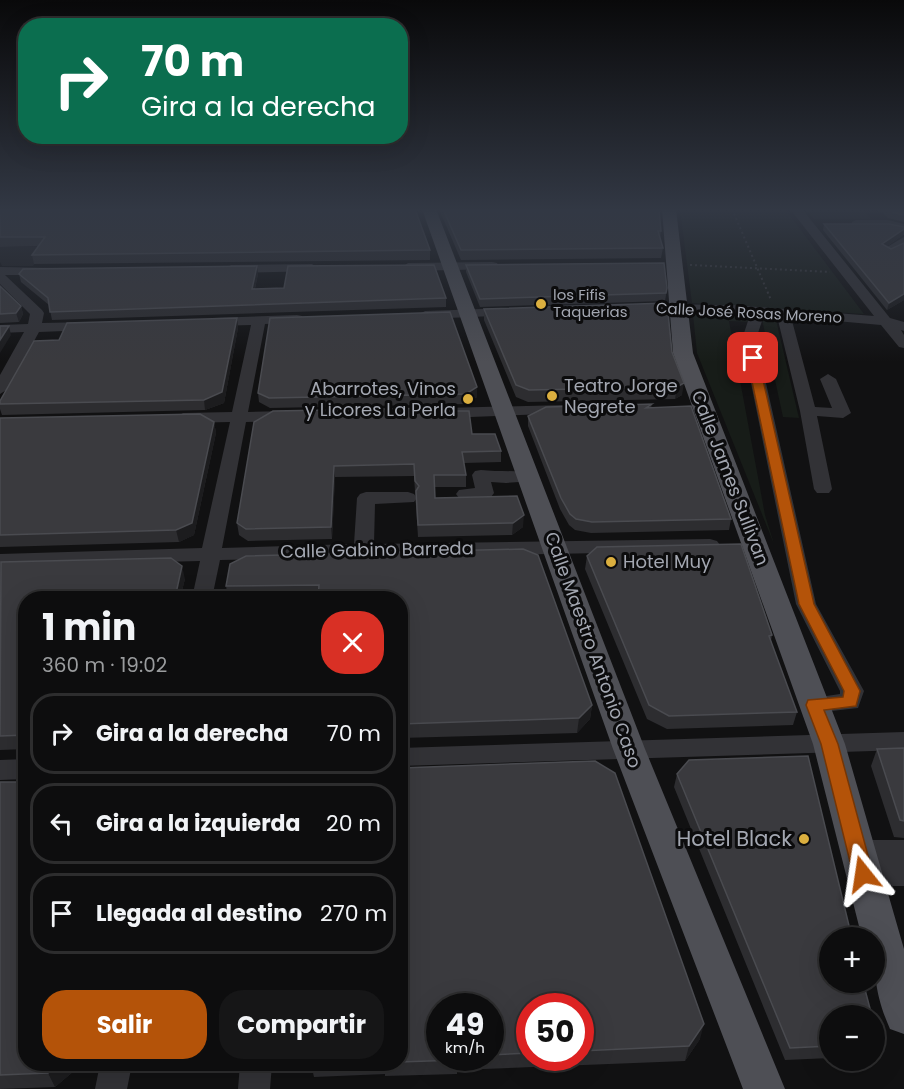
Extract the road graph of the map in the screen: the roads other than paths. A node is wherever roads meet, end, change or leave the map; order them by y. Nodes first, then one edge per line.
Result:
1 (449, 260) edge
2 (667, 260) edge
3 (839, 260) edge
4 (451, 266) junction
5 (509, 266) edge
6 (390, 267) edge
7 (331, 268) edge
8 (213, 270) edge
9 (0, 271) edge
10 (59, 271) edge
11 (0, 277) edge
12 (677, 307) junction
13 (630, 308) edge
14 (525, 311) edge
15 (753, 311) junction
16 (904, 311) edge
17 (467, 313) junction
18 (780, 313) junction
19 (408, 315) edge
20 (316, 318) edge
21 (259, 320) junction
22 (886, 321) junction
23 (200, 322) edge
24 (105, 326) edge
25 (904, 327) edge
26 (34, 328) junction
27 (0, 329) edge
28 (904, 344) edge
29 (828, 379) dead end
30 (0, 389) edge
31 (585, 409) edge
32 (503, 411) junction
33 (808, 411) junction
34 (430, 413) edge
35 (299, 416) edge
36 (240, 417) junction
37 (168, 419) edge
38 (526, 472) junction
39 (823, 489) dead end
40 (465, 494) dead end
41 (408, 498) dead end
42 (755, 545) junction
43 (555, 546) junction
44 (364, 550) junction
45 (211, 554) junction
46 (0, 560) edge
47 (203, 591) edge
48 (814, 705) junction
49 (904, 741) edge
50 (829, 744) junction
51 (629, 748) junction
52 (408, 757) edge
53 (18, 769) edge
54 (0, 770) edge
55 (904, 851) edge
56 (860, 863) junction
57 (904, 874) edge
58 (904, 1015) edge
59 (115, 1071) edge
60 (255, 1071) edge
61 (111, 1089) edge
62 (254, 1089) edge
63 (764, 1089) edge

1 - 4 main road, Calle Maestro Antonio Caso
2 - 12 main road, Calle James Sullivan
3 - 22 street
4 - 5 street
4 - 6 street
4 - 17 main road, Calle Maestro Antonio Caso
7 - 8 street
9 - 10 street
11 - 26 street
12 - 13 street, Calle José Rosas Moreno
12 - 15 street, Calle José Rosas Moreno
12 - 42 main road, Calle James Sullivan
14 - 17 street
15 - 18 street, Calle José Rosas Moreno
15 - 48 street, Calle James Sullivan
16 - 22 street
17 - 19 street
17 - 32 main road, Calle Maestro Antonio Caso
18 - 22 street, Calle José Rosas Moreno
18 - 33 street
20 - 21 street
21 - 23 street
21 - 36 street
22 - 25 street, Calle José Rosas Moreno
22 - 28 street
24 - 26 street
26 - 27 street
26 - 30 street
29 - 33 street
31 - 32 street
32 - 34 street
32 - 38 main road, Calle Maestro Antonio Caso
33 - 39 street
35 - 36 street
36 - 37 street
36 - 45 street
38 - 40 street
38 - 43 main road, Calle Maestro Antonio Caso
41 - 44 street
42 - 43 street, Calle Gabino Barreda
42 - 48 main road, Calle James Sullivan
43 - 44 street, Calle Gabino Barreda
43 - 51 main road, Calle Maestro Antonio Caso
44 - 45 street, Calle Gabino Barreda
45 - 46 street, Calle Gabino Barreda
45 - 47 street
48 - 50 main road, Calle James Sullivan
49 - 50 street
50 - 51 street
50 - 56 main road, Calle James Sullivan
51 - 52 street
51 - 63 main road, Calle Maestro Antonio Caso
53 - 54 street
55 - 56 street
56 - 57 street
56 - 58 main road, Calle James Sullivan
59 - 61 street
60 - 62 street

